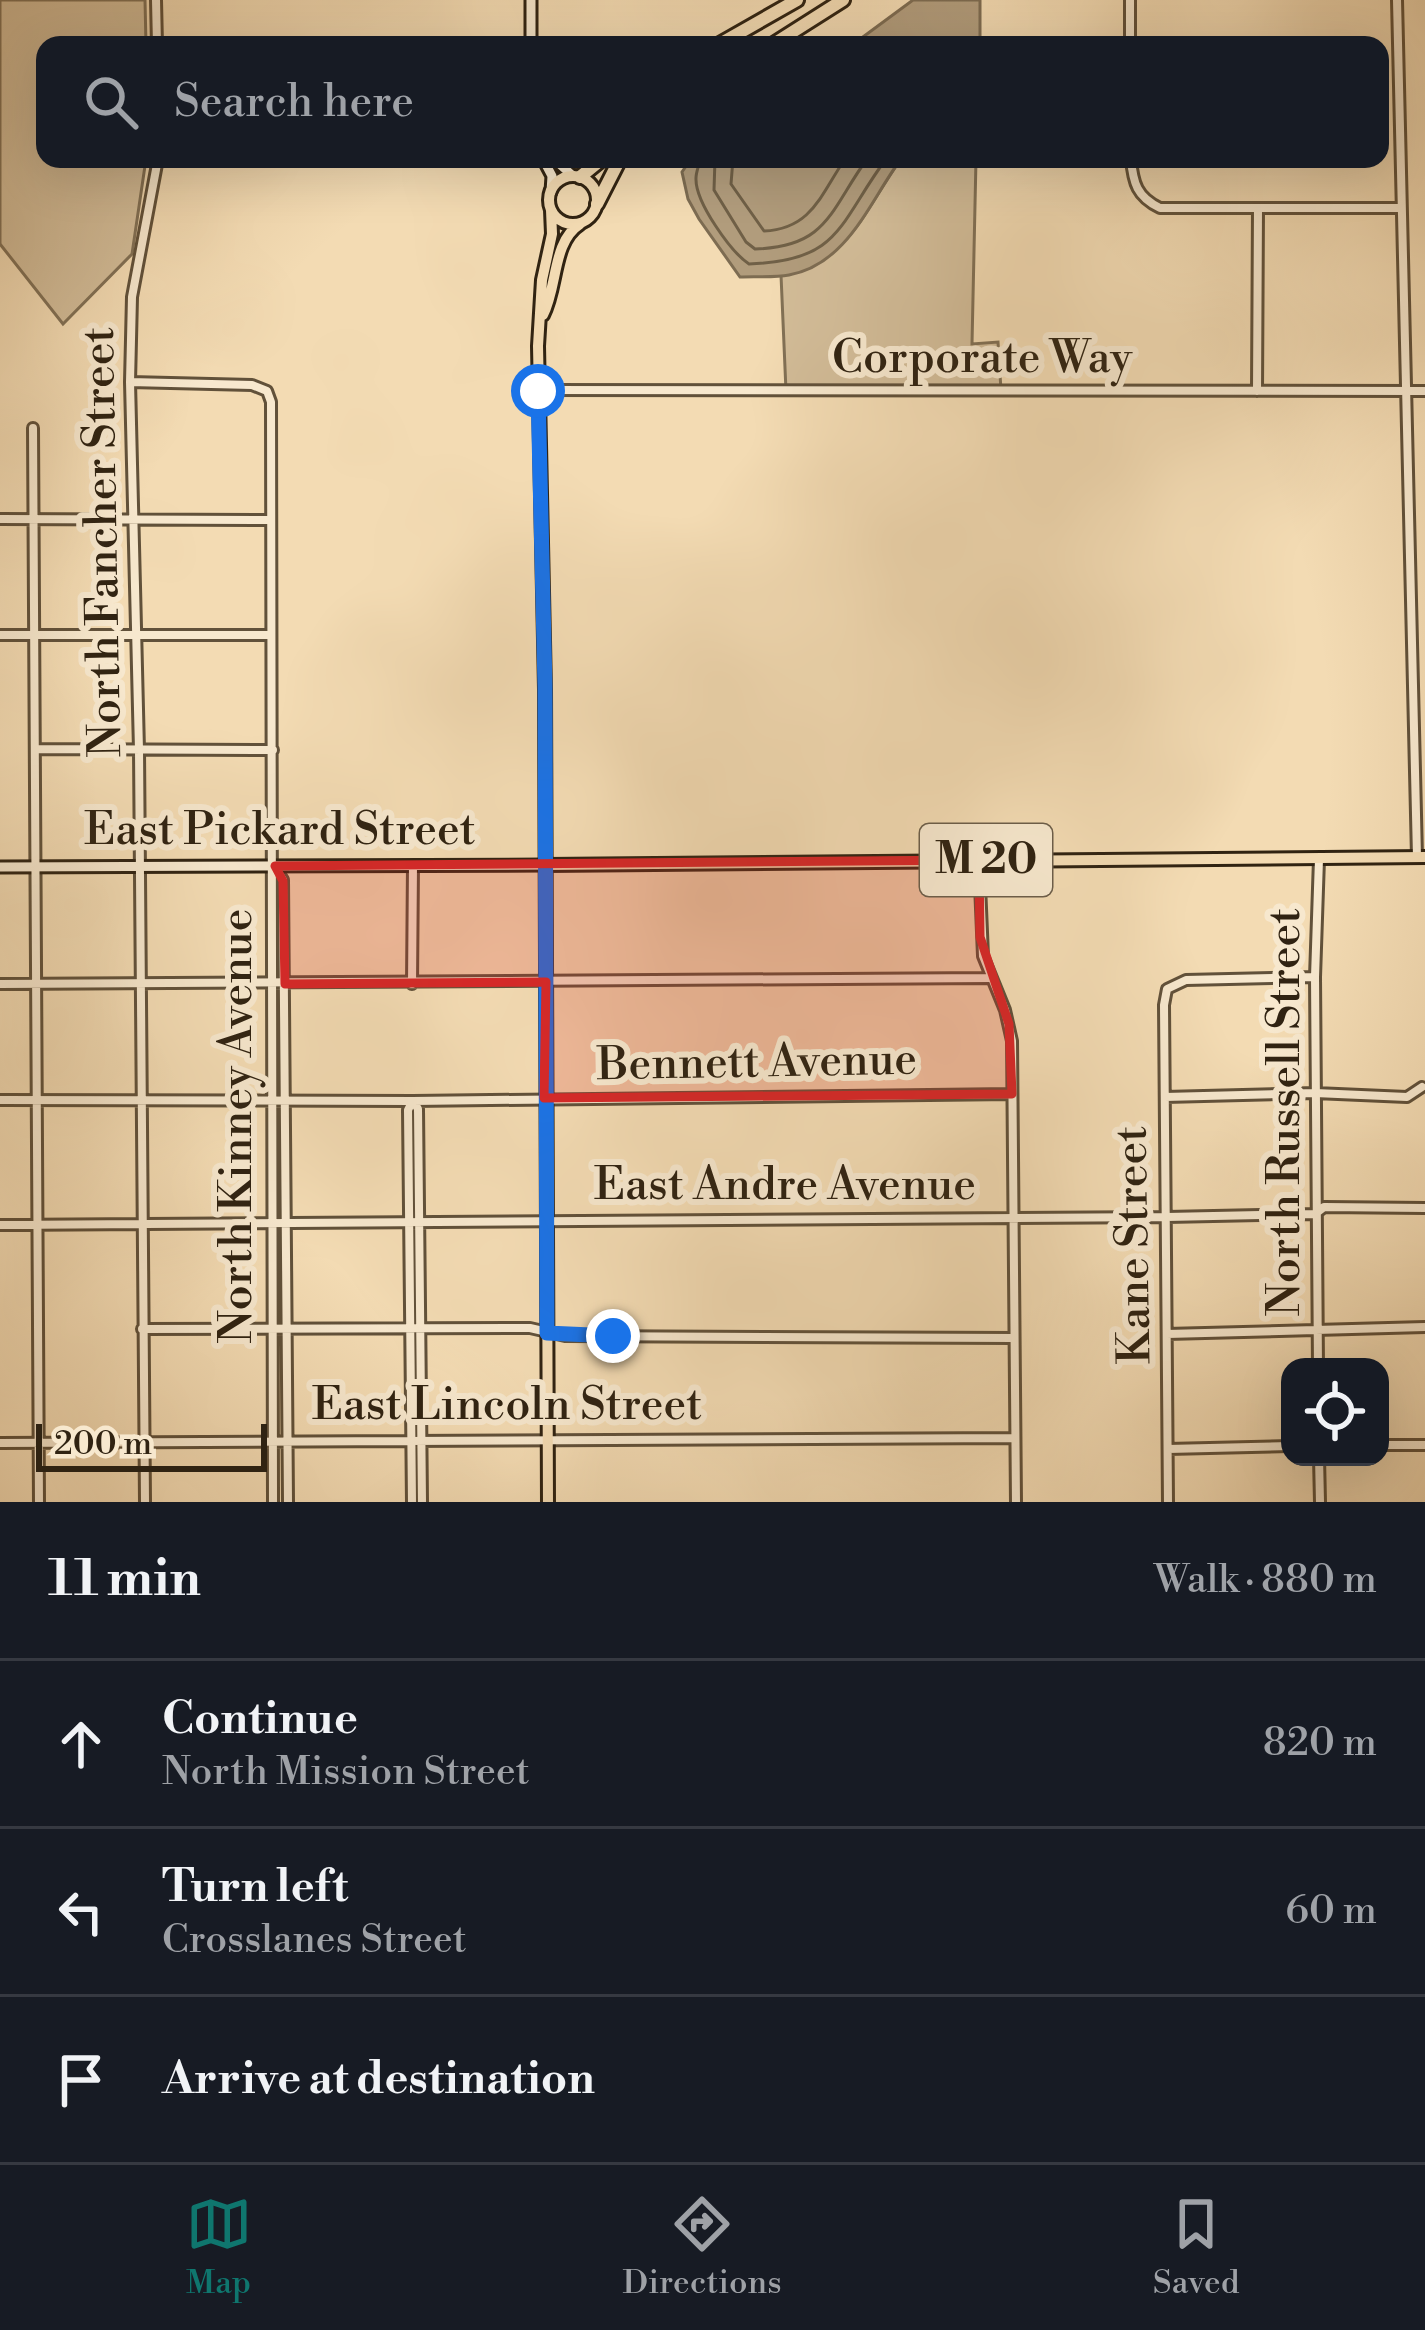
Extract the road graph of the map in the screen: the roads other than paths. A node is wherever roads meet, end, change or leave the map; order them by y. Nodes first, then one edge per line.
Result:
1 (156, 0) edge
2 (531, 0) edge
3 (797, 0) edge
4 (843, 0) edge
5 (1130, 0) edge
6 (1397, 0) edge
7 (157, 36) edge
8 (531, 36) edge
9 (734, 36) edge
10 (786, 36) edge
11 (1130, 36) edge
12 (156, 168) edge
13 (548, 168) edge
14 (565, 168) edge
15 (589, 168) edge
16 (615, 168) edge
17 (1132, 168) edge
18 (576, 177) junction
19 (550, 192) junction
20 (597, 204) junction
21 (1258, 208) junction
22 (1399, 208) junction
23 (551, 210) junction
24 (580, 224) junction
25 (541, 317) junction
26 (130, 382) junction
27 (538, 391) junction
28 (1257, 391) junction
29 (1425, 391) edge
30 (1406, 392) junction
31 (33, 428) dead end
32 (136, 518) junction
33 (0, 519) edge
34 (33, 519) junction
35 (269, 520) junction
36 (136, 634) junction
37 (269, 634) junction
38 (0, 635) edge
39 (34, 636) junction
40 (36, 749) junction
41 (139, 750) junction
42 (273, 750) junction
43 (1319, 857) junction
44 (1421, 857) edge
45 (979, 860) junction
46 (546, 865) junction
47 (275, 866) junction
48 (412, 866) junction
49 (0, 867) edge
50 (36, 867) junction
51 (140, 867) junction
52 (1315, 977) junction
53 (989, 978) junction
54 (270, 982) junction
55 (546, 982) junction
56 (0, 984) edge
57 (35, 984) junction
58 (285, 984) junction
59 (412, 984) junction
60 (141, 986) junction
61 (1422, 1088) edge
62 (1315, 1093) junction
63 (1012, 1094) junction
64 (1165, 1097) junction
65 (141, 1099) junction
66 (544, 1099) junction
67 (0, 1100) edge
68 (35, 1100) junction
69 (270, 1100) junction
70 (286, 1100) junction
71 (413, 1101) junction
72 (1425, 1208) edge
73 (1315, 1214) junction
74 (1014, 1216) junction
75 (1167, 1217) junction
76 (545, 1219) junction
77 (286, 1221) junction
78 (272, 1222) junction
79 (409, 1222) junction
80 (421, 1222) junction
81 (38, 1224) junction
82 (142, 1224) junction
83 (0, 1225) edge
84 (1425, 1327) edge
85 (416, 1328) junction
86 (142, 1329) junction
87 (271, 1329) junction
88 (286, 1329) junction
89 (1317, 1330) junction
90 (547, 1333) junction
91 (1167, 1334) junction
92 (1014, 1338) junction
93 (1318, 1358) edge
94 (416, 1438) junction
95 (548, 1438) junction
96 (1014, 1438) junction
97 (272, 1439) junction
98 (287, 1439) junction
99 (144, 1441) junction
100 (0, 1443) edge
101 (38, 1443) junction
102 (1389, 1445) edge
103 (1425, 1445) edge
104 (1281, 1446) edge
105 (1168, 1449) junction
106 (1318, 1466) edge
107 (39, 1502) edge
108 (145, 1502) edge
109 (273, 1502) edge
110 (288, 1502) edge
111 (412, 1502) edge
112 (422, 1502) edge
113 (548, 1502) edge
114 (1016, 1502) edge
115 (1168, 1502) edge
116 (1320, 1502) edge

1 - 7 street
2 - 8 main road
3 - 9 highway
4 - 10 highway
5 - 11 street
6 - 22 street
12 - 26 street, North Fancher Street
13 - 19 main road
14 - 18 main road
15 - 18 highway
16 - 20 highway
17 - 21 street
18 - 19 main road
18 - 20 main road
19 - 23 main road
20 - 24 main road
21 - 22 street
21 - 28 street
22 - 30 street
23 - 24 main road
23 - 25 main road
24 - 25 main road
25 - 27 main road
26 - 32 street, North Fancher Street
26 - 35 street, North Kinney Avenue
27 - 28 street, Corporate Way
27 - 46 main road
28 - 30 street, Corporate Way
29 - 30 street, Corporate Way
30 - 44 street
31 - 34 street
32 - 34 street
32 - 35 street
32 - 36 street, North Fancher Street
33 - 34 street
34 - 39 street
35 - 37 street, North Kinney Avenue
36 - 37 street
36 - 39 street
36 - 41 street, North Fancher Street
37 - 42 street, North Kinney Avenue
38 - 39 street
39 - 40 street
40 - 41 street
40 - 50 street
41 - 42 street
41 - 51 street, North Fancher Street
42 - 47 street, North Kinney Avenue
43 - 44 main road, East Pickard Street / M 20
43 - 45 main road, East Pickard Street / M 20
43 - 52 street, North Russell Street
45 - 46 main road, East Pickard Street / M 20
45 - 53 street
46 - 48 main road, East Pickard Street
46 - 55 main road
47 - 48 main road, East Pickard Street
47 - 51 main road, East Pickard Street
47 - 54 street, North Kinney Avenue
47 - 58 street
48 - 59 street
49 - 50 main road, East Pickard Street
50 - 51 main road, East Pickard Street
50 - 57 street
51 - 60 street, North Fancher Street
52 - 62 street, North Russell Street
52 - 64 street, Kane Street
53 - 55 street
53 - 63 street
54 - 58 street
54 - 60 street
54 - 69 street, North Kinney Avenue
55 - 59 street
55 - 66 main road
56 - 57 street
57 - 60 street
57 - 68 street
58 - 59 street
58 - 70 street
60 - 65 street, North Fancher Street
61 - 62 street
62 - 64 street
62 - 73 street, North Russell Street
63 - 66 street, Bennett Avenue
63 - 74 street
64 - 75 street, Kane Street
65 - 68 street, Bennett Avenue
65 - 69 street, Bennett Avenue
65 - 82 street, North Fancher Street
66 - 71 street, Bennett Avenue
66 - 76 main road
67 - 68 street, Bennett Avenue
68 - 81 street
69 - 70 street, Bennett Avenue
69 - 78 street, North Kinney Avenue
70 - 71 street, Bennett Avenue
70 - 77 street
71 - 79 street
71 - 80 street
72 - 73 street, East Andre Avenue
73 - 75 street, East Andre Avenue
73 - 89 street, North Russell Street
74 - 75 street, East Andre Avenue
74 - 76 street, East Andre Avenue
74 - 92 street
75 - 91 street, Kane Street
76 - 80 street, East Andre Avenue
76 - 90 main road
77 - 78 street, East Andre Avenue
77 - 79 street, East Andre Avenue
77 - 88 street
78 - 82 street, East Andre Avenue
78 - 87 street, North Kinney Avenue
79 - 80 street, East Andre Avenue
79 - 85 street
80 - 85 street
81 - 82 street, East Andre Avenue
81 - 83 street, East Andre Avenue
81 - 101 street
82 - 86 street, North Fancher Street
84 - 89 street
85 - 88 street
85 - 90 street
85 - 94 street
86 - 87 street
86 - 99 street, North Fancher Street
87 - 88 street
87 - 97 street, North Kinney Avenue
88 - 98 street
89 - 91 street
89 - 93 street, North Russell Street
90 - 92 street
90 - 95 main road
91 - 105 street, Kane Street
92 - 96 street
94 - 95 street, East Lincoln Street
94 - 98 street, East Lincoln Street
94 - 111 street
94 - 112 street
95 - 96 street, East Lincoln Street
95 - 113 main road
96 - 114 street
97 - 98 street, East Lincoln Street
97 - 99 street, East Lincoln Street
97 - 109 street, North Kinney Avenue
98 - 110 street
99 - 101 street, East Lincoln Street
99 - 108 street, North Fancher Street
100 - 101 street, East Lincoln Street
101 - 107 street
102 - 103 street
104 - 105 street
105 - 115 street, Kane Street
106 - 116 street

